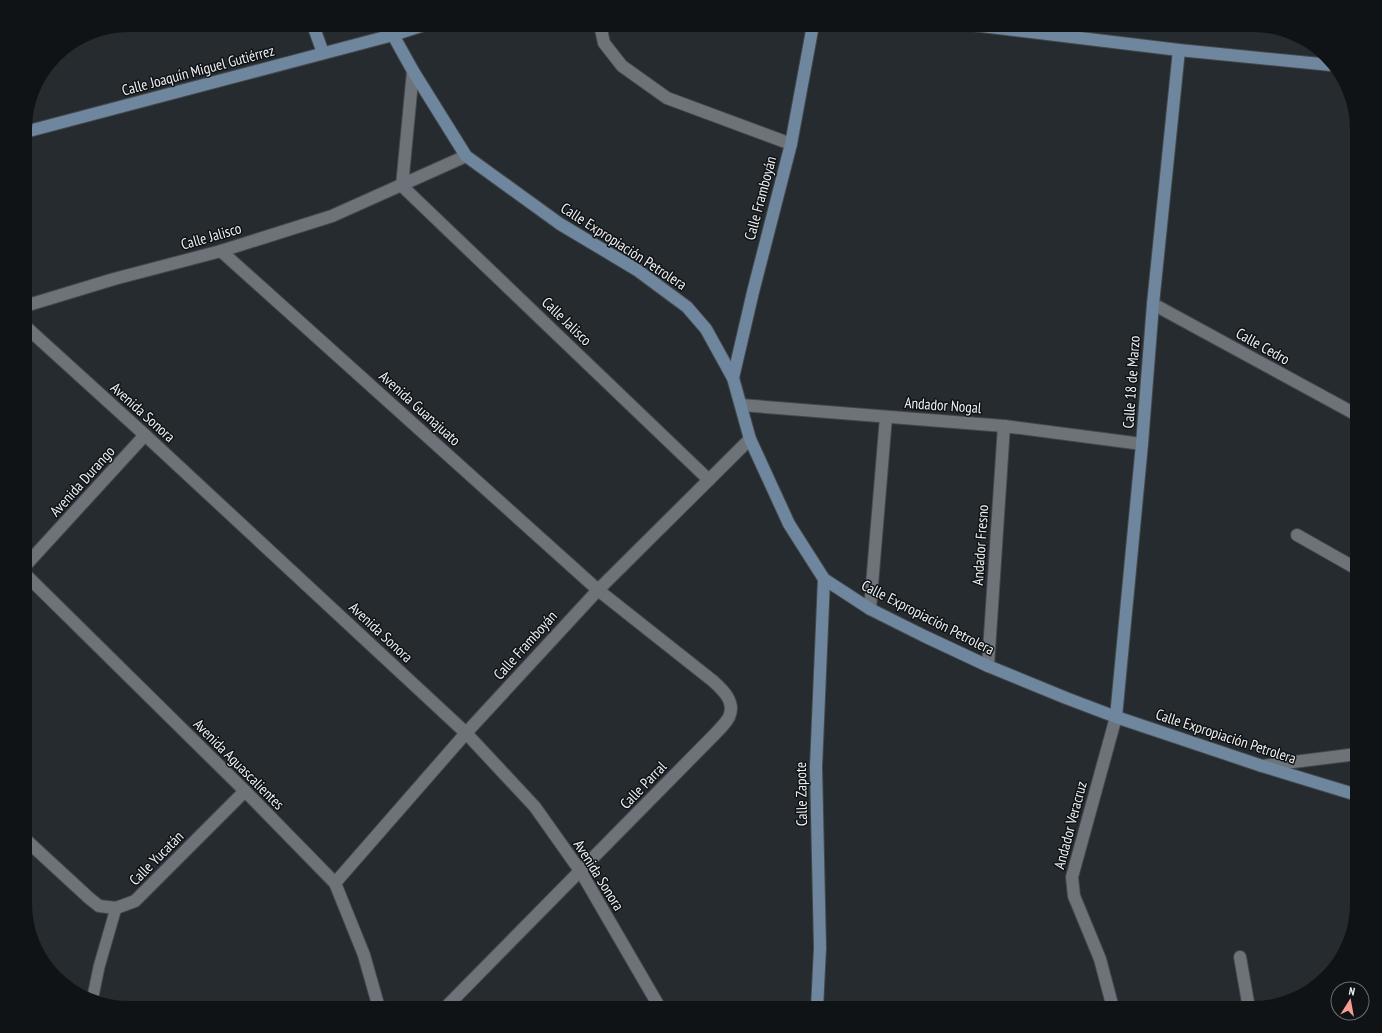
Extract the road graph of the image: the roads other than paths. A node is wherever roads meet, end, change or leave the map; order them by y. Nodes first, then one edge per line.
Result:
1 (316, 32) edge
2 (403, 32) edge
3 (602, 32) edge
4 (812, 32) edge
5 (1031, 32) edge
6 (394, 35) junction
7 (1179, 50) junction
8 (323, 53) junction
9 (1325, 64) edge
10 (414, 71) junction
11 (32, 130) edge
12 (791, 144) junction
13 (466, 156) junction
14 (402, 186) junction
15 (221, 251) junction
16 (32, 304) edge
17 (1153, 304) junction
18 (32, 332) edge
19 (733, 378) junction
20 (741, 405) junction
21 (1350, 411) edge
22 (886, 417) junction
23 (1004, 426) junction
24 (145, 435) junction
25 (750, 438) junction
26 (1142, 444) junction
27 (709, 480) junction
28 (1297, 535) dead end
29 (32, 558) edge
30 (1350, 564) edge
31 (824, 579) junction
32 (32, 581) edge
33 (598, 590) junction
34 (870, 609) junction
35 (988, 666) junction
36 (1116, 717) junction
37 (466, 733) junction
38 (1350, 755) edge
39 (1262, 766) junction
40 (245, 791) junction
41 (1350, 793) edge
42 (32, 845) edge
43 (580, 872) junction
44 (335, 883) junction
45 (116, 908) junction
46 (1240, 957) dead end
47 (93, 994) edge
48 (377, 1001) edge
49 (452, 1001) edge
50 (656, 1001) edge
51 (817, 1001) edge
52 (1111, 1001) edge
53 (1248, 1001) edge

1 - 8 street
2 - 6 street, Calle Joaquín Miguel Gutiérrez
3 - 12 street
4 - 12 street, Calle Framboyán
5 - 7 street
6 - 8 street, Calle Joaquín Miguel Gutiérrez
6 - 10 street, Calle Expropiación Petrolera
7 - 9 street
7 - 17 street, Calle 18 de Marzo
8 - 11 street, Calle Joaquín Miguel Gutiérrez
10 - 13 street, Calle Expropiación Petrolera
10 - 14 street
12 - 19 street, Calle Framboyán
13 - 14 street, Calle Jalisco
13 - 19 street, Calle Expropiación Petrolera
14 - 15 street, Calle Jalisco
14 - 27 street, Calle Jalisco
15 - 16 street, Calle Jalisco
15 - 33 street, Avenida Guanajuato
17 - 21 street, Calle Cedro
17 - 26 street, Calle 18 de Marzo
18 - 24 street, Avenida Sonora
19 - 20 street, Calle Expropiación Petrolera
20 - 22 street, Andador Nogal
20 - 25 street, Calle Expropiación Petrolera
22 - 23 street, Andador Nogal
22 - 34 street
23 - 26 street, Andador Nogal
23 - 35 street, Andador Fresno
24 - 29 street, Avenida Durango
24 - 37 street, Avenida Sonora
25 - 27 street, Calle Framboyán
25 - 31 street, Calle Expropiación Petrolera
26 - 36 street, Calle 18 de Marzo
27 - 33 street, Calle Framboyán
28 - 30 street
31 - 34 street, Calle Expropiación Petrolera
31 - 51 street, Calle Zapote
32 - 40 street, Avenida Aguascalientes
33 - 37 street, Calle Framboyán
33 - 43 street, Calle Parral
34 - 35 street, Calle Expropiación Petrolera
35 - 36 street, Calle Expropiación Petrolera
36 - 39 street, Calle Expropiación Petrolera
36 - 52 street, Andador Veracruz
37 - 43 street, Avenida Sonora
37 - 44 street, Calle Framboyán
38 - 39 street
39 - 41 street, Calle Expropiación Petrolera
40 - 44 street, Avenida Aguascalientes
40 - 45 street, Calle Yucatán
42 - 45 street
43 - 49 street, Calle Parral
43 - 50 street, Avenida Sonora
44 - 48 street, Avenida Aguascalientes
45 - 47 lane
46 - 53 street

